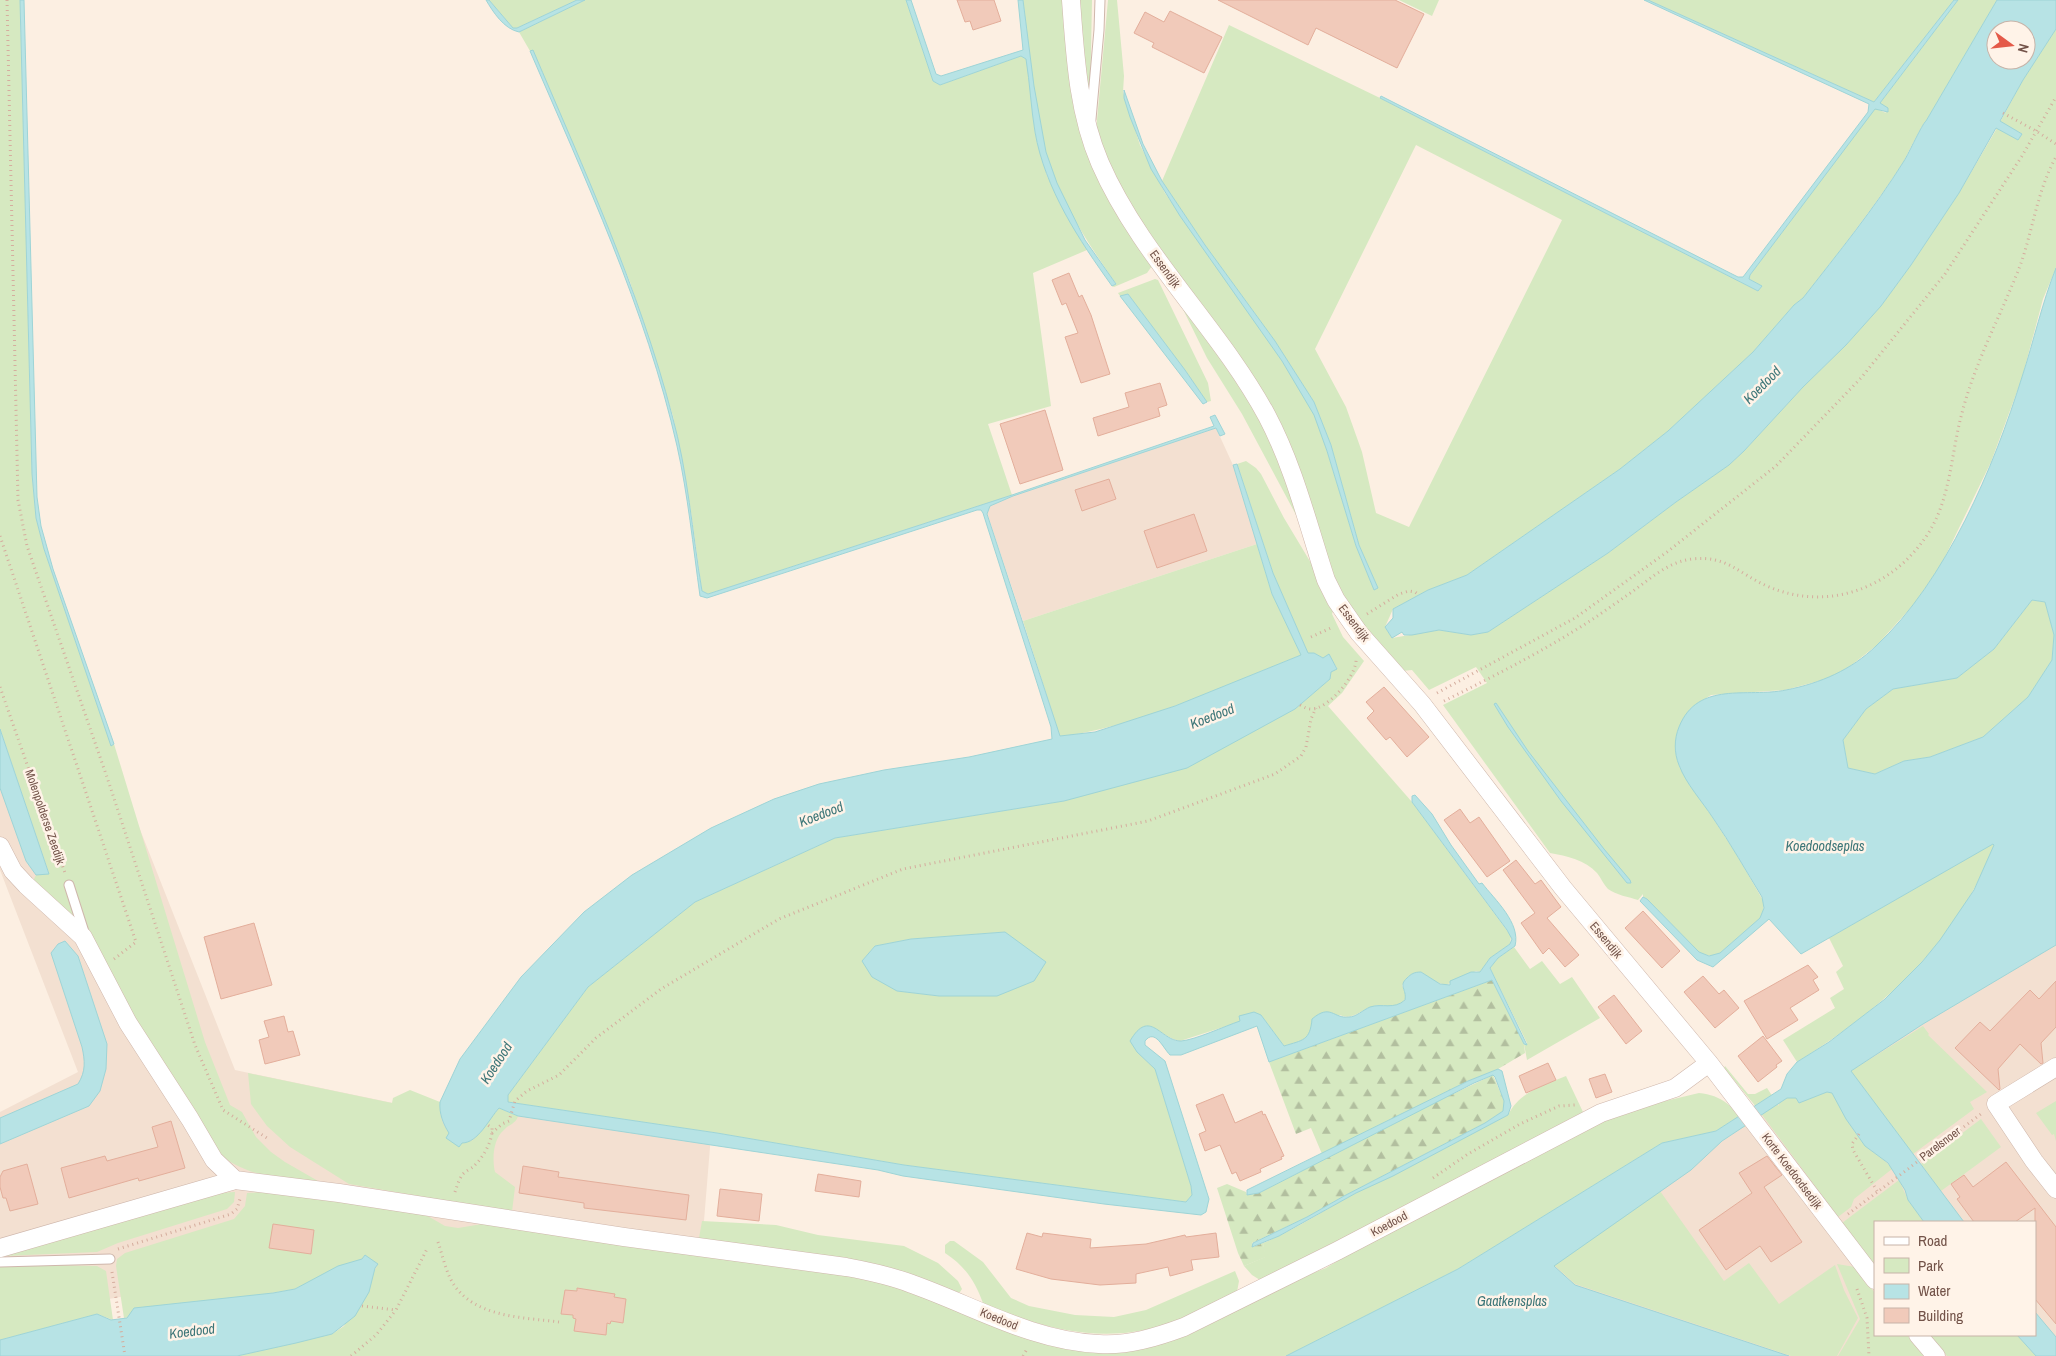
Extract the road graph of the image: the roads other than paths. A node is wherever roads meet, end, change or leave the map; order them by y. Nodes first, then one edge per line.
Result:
1 (1071, 0) edge
2 (1100, 0) edge
3 (1089, 129) junction
4 (0, 846) edge
5 (69, 885) road end
6 (90, 948) junction
7 (1709, 1063) junction
8 (2056, 1067) edge
9 (235, 1180) junction
10 (2056, 1189) edge
11 (0, 1248) edge
12 (110, 1259) road end
13 (0, 1262) edge
14 (1874, 1279) edge
15 (1919, 1336) edge
16 (1936, 1356) edge

1 - 3 street, Essendijk
2 - 3 lane, Essendijk
3 - 7 street, Essendijk
4 - 6 street
5 - 6 lane
6 - 9 street
7 - 9 street, Koedood
7 - 14 street, Korte Koedoodsedijk
8 - 10 street
9 - 11 street, Koedood
12 - 13 lane
15 - 16 street

